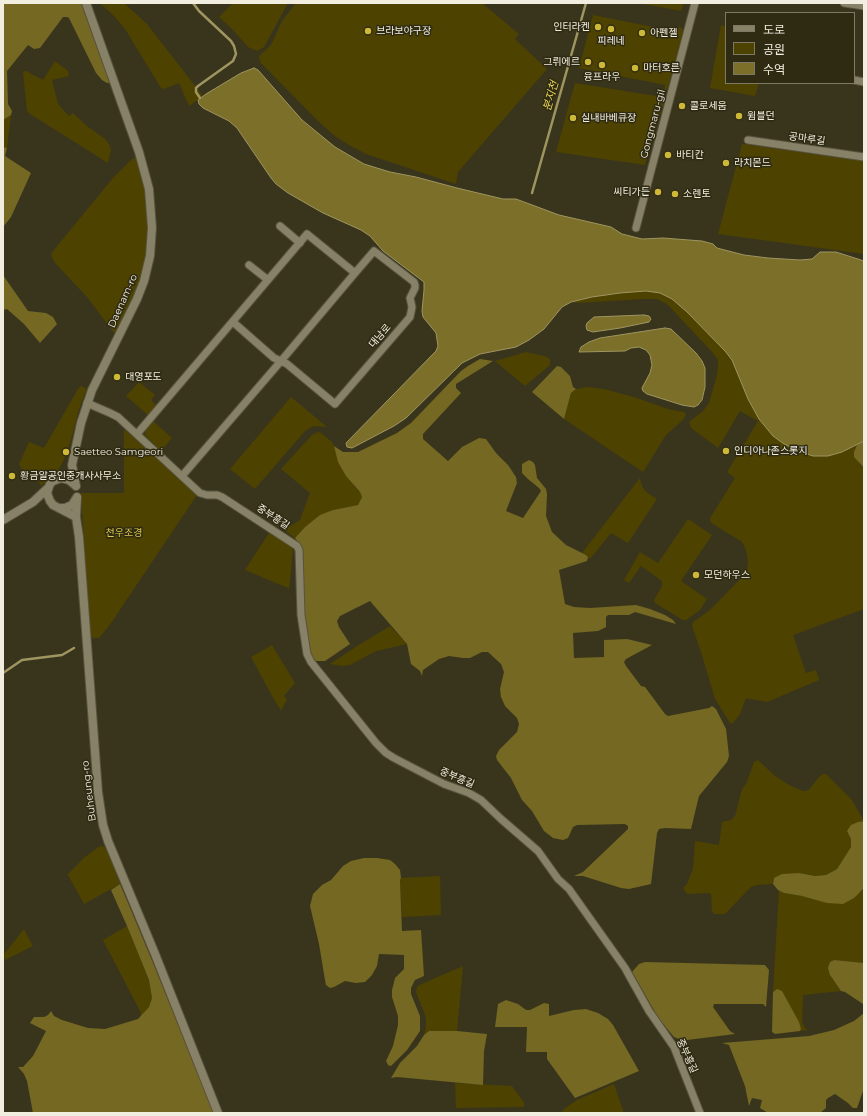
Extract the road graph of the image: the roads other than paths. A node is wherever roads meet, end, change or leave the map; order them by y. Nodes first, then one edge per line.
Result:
1 (86, 3) edge
2 (695, 3) edge
3 (844, 3) edge
4 (864, 6) edge
5 (748, 140) dead end
6 (864, 157) edge
7 (280, 226) dead end
8 (636, 228) dead end
9 (300, 243) junction
10 (249, 265) dead end
11 (355, 273) junction
12 (268, 280) junction
13 (232, 322) junction
14 (281, 361) junction
15 (87, 403) junction
16 (136, 434) junction
17 (72, 465) junction
18 (182, 476) junction
19 (57, 479) junction
20 (76, 486) junction
21 (48, 488) junction
22 (77, 498) junction
23 (33, 502) junction
24 (53, 505) junction
25 (61, 508) junction
26 (76, 517) junction
27 (3, 520) edge
28 (218, 1113) edge
29 (700, 1113) edge

1 - 15 street, Daenam-ro
2 - 8 street, Gongmaru-gil
3 - 4 street
5 - 6 street, 공마루길
7 - 9 street
9 - 11 street
9 - 12 street
10 - 12 street
11 - 14 street, 대남로
11 - 14 street, 대남로
12 - 13 street
13 - 14 street, 대남로
13 - 16 street
14 - 18 street, 대남로
15 - 16 street
15 - 17 street, Daenam-ro
16 - 18 street
17 - 19 street
17 - 20 street
18 - 29 street, 중부흥길
19 - 20 street
19 - 21 street
20 - 22 street
21 - 23 street
21 - 24 street
22 - 25 street
22 - 26 street, Buheung-ro
23 - 24 street
23 - 27 street
24 - 25 street
25 - 26 street
26 - 28 street, Buheung-ro

